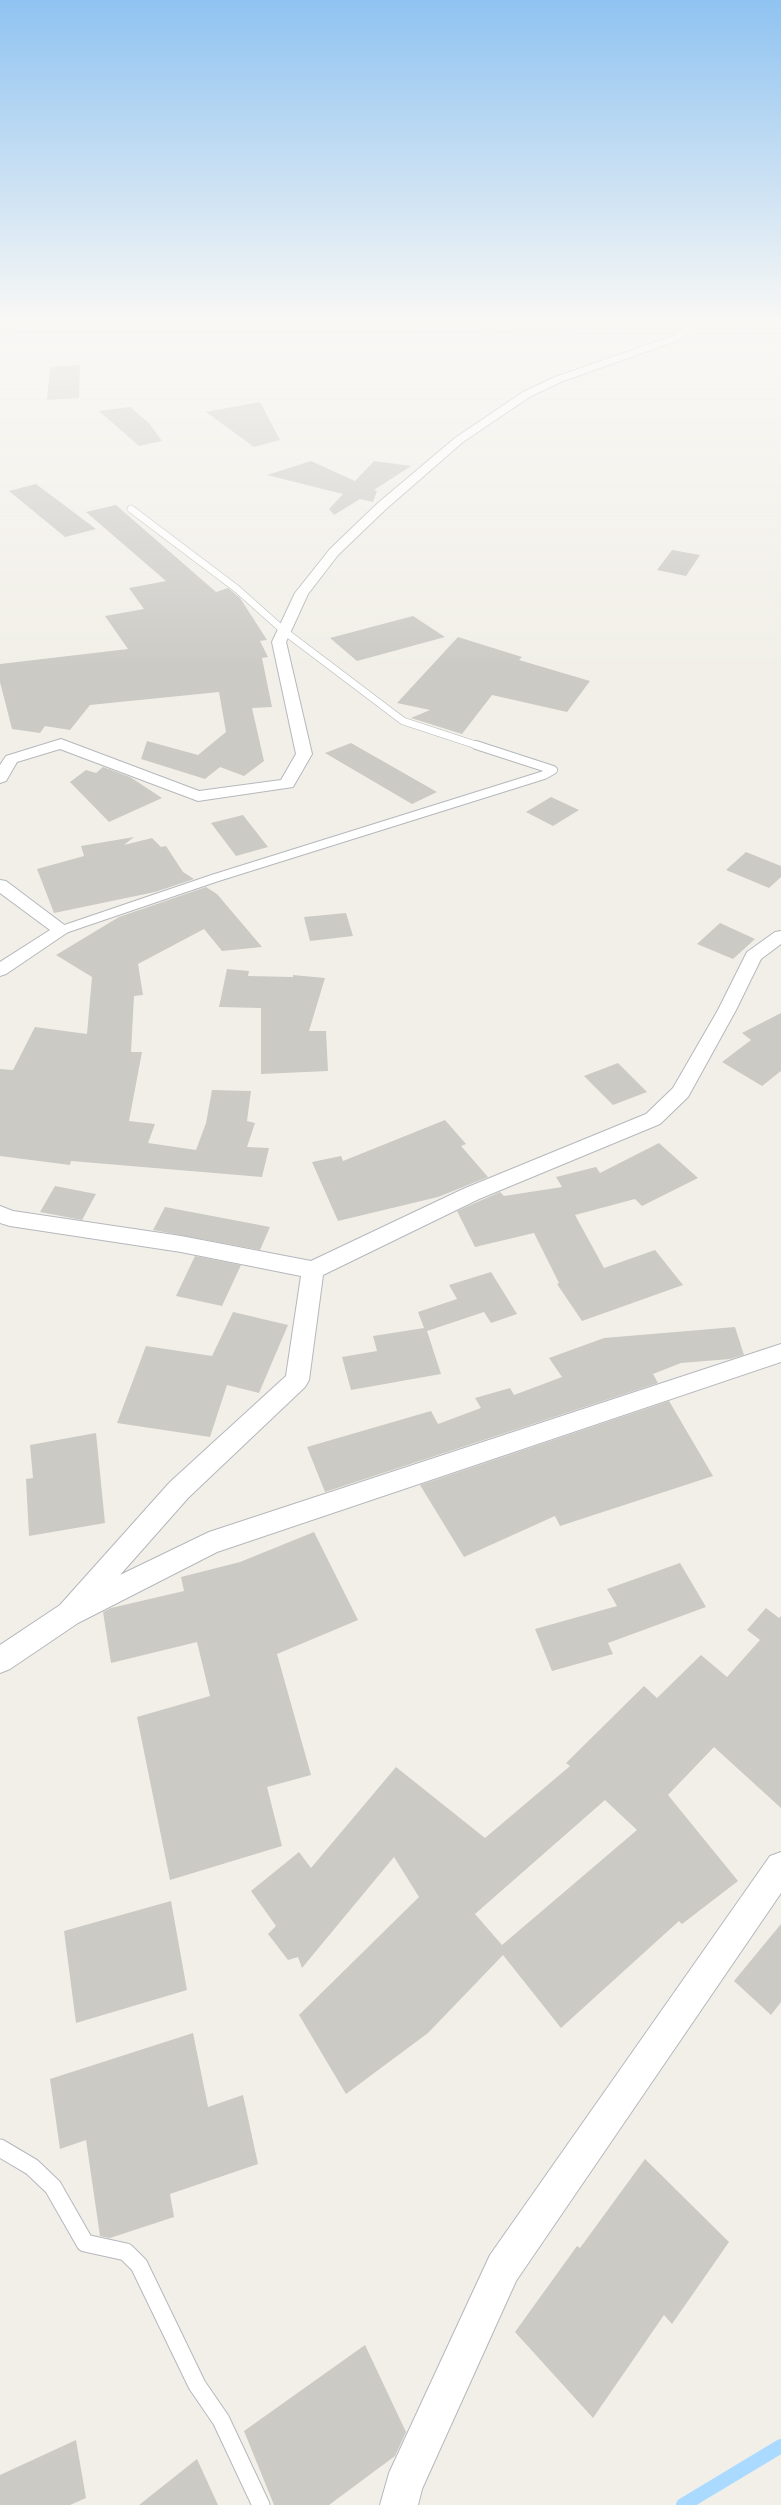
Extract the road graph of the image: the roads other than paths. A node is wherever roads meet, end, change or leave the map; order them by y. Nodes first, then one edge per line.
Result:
1 (467, 435) edge
2 (131, 509) dead end
3 (284, 631) junction
4 (0, 778) edge
5 (0, 885) edge
6 (62, 930) junction
7 (781, 936) edge
8 (0, 970) edge
9 (0, 1214) edge
10 (313, 1270) junction
11 (781, 1353) edge
12 (69, 1614) junction
13 (0, 1660) edge
14 (781, 1867) edge
15 (0, 2148) edge
16 (262, 2505) edge
17 (399, 2505) edge

1 - 3 street
2 - 3 lane
3 - 4 street
3 - 6 lane
5 - 6 street
6 - 8 street
7 - 10 street
9 - 10 street
10 - 12 street
11 - 12 street
12 - 13 street
14 - 17 street
15 - 16 lane

